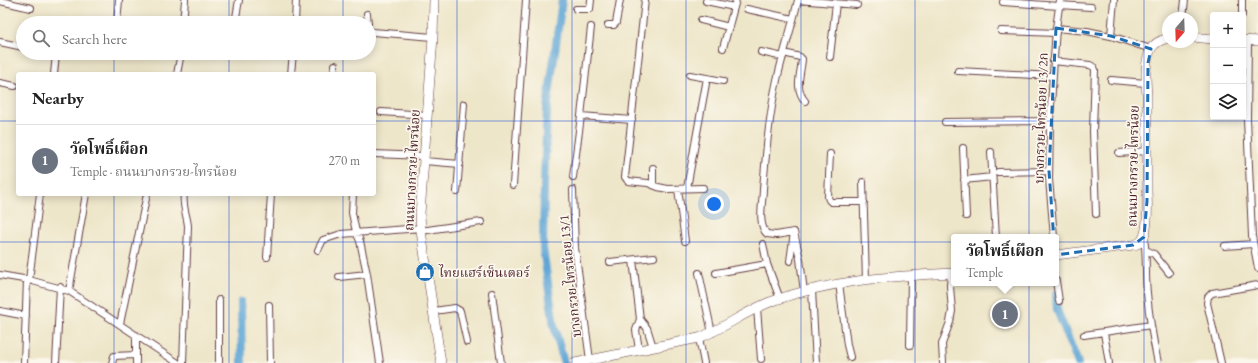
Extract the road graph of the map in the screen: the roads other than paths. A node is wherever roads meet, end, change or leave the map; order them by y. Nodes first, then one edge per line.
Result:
1 (119, 0) edge
2 (185, 0) edge
3 (239, 0) edge
4 (296, 0) edge
5 (434, 0) edge
6 (526, 0) edge
7 (591, 0) edge
8 (620, 0) edge
9 (645, 0) edge
10 (736, 0) edge
11 (798, 0) edge
12 (1114, 0) edge
13 (1185, 0) edge
14 (1242, 0) edge
15 (0, 1) edge
16 (706, 1) edge
17 (1004, 2) dead end
18 (836, 3) junction
19 (1059, 4) edge
20 (857, 5) dead end
21 (734, 7) junction
22 (1091, 7) dead end
23 (31, 8) dead end
24 (576, 9) dead end
25 (747, 9) dead end
26 (1184, 12) edge
27 (1242, 12) edge
28 (118, 16) edge
29 (184, 16) edge
30 (237, 16) edge
31 (295, 16) edge
32 (793, 19) junction
33 (701, 20) dead end
34 (608, 25) dead end
35 (591, 27) dead end
36 (729, 27) junction
37 (1056, 30) junction
38 (1001, 31) dead end
39 (376, 32) edge
40 (1111, 36) junction
41 (433, 38) junction
42 (1198, 38) edge
43 (1210, 39) edge
44 (1162, 41) edge
45 (1246, 41) edge
46 (1258, 41) edge
47 (0, 42) edge
48 (16, 45) edge
49 (724, 48) dead end
50 (1151, 49) junction
51 (761, 52) dead end
52 (783, 55) junction
53 (830, 57) dead end
54 (55, 60) edge
55 (180, 60) edge
56 (292, 60) edge
57 (1053, 61) junction
58 (335, 65) dead end
59 (958, 71) dead end
60 (54, 72) edge
61 (177, 72) edge
62 (291, 72) edge
63 (334, 72) edge
64 (690, 75) dead end
65 (1052, 76) junction
66 (708, 78) junction
67 (1111, 80) dead end
68 (723, 81) dead end
69 (0, 83) edge
70 (1146, 83) junction
71 (15, 86) dead end
72 (805, 101) dead end
73 (464, 104) dead end
74 (381, 112) dead end
75 (427, 115) junction
76 (581, 116) junction
77 (632, 120) junction
78 (1050, 121) junction
79 (945, 122) dead end
80 (963, 148) dead end
81 (1147, 151) junction
82 (991, 152) dead end
83 (1119, 153) dead end
84 (376, 154) edge
85 (830, 154) dead end
86 (424, 158) junction
87 (460, 164) junction
88 (653, 168) dead end
89 (1049, 171) junction
90 (998, 172) dead end
91 (573, 177) dead end
92 (992, 177) junction
93 (964, 180) junction
94 (863, 182) dead end
95 (653, 184) junction
96 (513, 185) dead end
97 (687, 188) junction
98 (703, 188) dead end
99 (573, 190) dead end
100 (678, 190) junction
101 (457, 192) dead end
102 (40, 196) edge
103 (86, 196) edge
104 (147, 196) edge
105 (184, 196) edge
106 (271, 196) edge
107 (353, 196) edge
108 (864, 202) junction
109 (1096, 214) dead end
110 (966, 216) dead end
111 (481, 222) dead end
112 (421, 230) junction
113 (356, 232) junction
114 (794, 232) junction
115 (996, 234) edge
116 (1054, 234) edge
117 (1144, 238) junction
118 (685, 241) dead end
119 (763, 244) dead end
120 (1253, 244) junction
121 (1224, 246) dead end
122 (318, 250) dead end
123 (1146, 250) junction
124 (1059, 255) edge
125 (267, 257) dead end
126 (654, 257) dead end
127 (633, 260) junction
128 (790, 261) dead end
129 (610, 262) dead end
130 (767, 264) junction
131 (1258, 268) edge
132 (699, 273) dead end
133 (716, 273) dead end
134 (1169, 273) dead end
135 (366, 274) junction
136 (951, 274) edge
137 (0, 275) edge
138 (911, 276) junction
139 (339, 277) dead end
140 (28, 280) junction
141 (866, 280) junction
142 (951, 282) edge
143 (839, 283) junction
144 (1258, 285) edge
145 (1057, 286) edge
146 (60, 287) junction
147 (69, 291) junction
148 (808, 291) junction
149 (492, 294) dead end
150 (780, 299) junction
151 (219, 300) dead end
152 (1059, 301) dead end
153 (268, 305) dead end
154 (758, 308) junction
155 (0, 311) edge
156 (434, 312) junction
157 (26, 316) junction
158 (640, 319) junction
159 (120, 324) junction
160 (1151, 325) junction
161 (712, 333) junction
162 (1104, 333) junction
163 (136, 335) junction
164 (1084, 335) dead end
165 (699, 338) junction
166 (467, 342) dead end
167 (910, 345) dead end
168 (653, 347) junction
169 (639, 350) junction
170 (136, 355) junction
171 (850, 357) dead end
172 (761, 359) dead end
173 (590, 360) junction
174 (606, 360) edge
175 (24, 363) edge
176 (56, 363) edge
177 (112, 363) edge
178 (136, 363) edge
179 (178, 363) edge
180 (183, 363) edge
181 (219, 363) edge
182 (270, 363) edge
183 (380, 363) edge
184 (441, 363) edge
185 (501, 363) edge
186 (575, 363) edge
187 (704, 363) edge
188 (816, 363) edge
189 (943, 363) edge
190 (1109, 363) edge
191 (1158, 363) edge
192 (1221, 363) edge

1 - 28 street
2 - 29 street
3 - 30 street
4 - 31 street
5 - 41 main road, ถนนบางกรวย-ไทรน้อย
6 - 96 street
7 - 24 street
8 - 34 street
9 - 77 street
10 - 21 street
11 - 18 street
11 - 32 street
12 - 40 street
13 - 26 street
14 - 27 street
15 - 23 street
16 - 21 street
17 - 19 street
18 - 20 street
18 - 53 street
19 - 22 street
19 - 37 street, บางกรวย-ไทรน้อย 13/2ก
21 - 36 street
25 - 32 street
32 - 52 street
33 - 36 street
35 - 76 street
36 - 49 street
37 - 38 street
37 - 40 street
37 - 57 street, บางกรวย-ไทรน้อย 13/2ก
39 - 41 street
40 - 50 street
41 - 75 main road, ถนนบางกรวย-ไทรน้อย
42 - 43 main road
44 - 50 main road
45 - 46 main road
45 - 120 street
47 - 48 street
50 - 70 main road, ถนนบางกรวย-ไทรน้อย
51 - 52 street
52 - 72 street
52 - 114 street
54 - 60 street
55 - 61 street
56 - 62 street
57 - 65 street, บางกรวย-ไทรน้อย 13/2ก
57 - 109 street
58 - 63 street
59 - 65 street
64 - 66 street
65 - 78 street, บางกรวย-ไทรน้อย 13/2ก
66 - 68 street
66 - 97 street
67 - 70 street
69 - 71 street
70 - 81 main road, ถนนบางกรวย-ไทรน้อย
73 - 87 street
74 - 75 street
75 - 86 main road, ถนนบางกรวย-ไทรน้อย
76 - 77 street
76 - 91 street
77 - 95 street
78 - 79 street
78 - 89 street, บางกรวย-ไทรน้อย 13/2ก
80 - 93 street
81 - 83 street
81 - 117 main road, ถนนบางกรวย-ไทรน้อย
82 - 92 street
84 - 86 street
85 - 108 street
86 - 87 street
86 - 112 main road, ถนนบางกรวย-ไทรน้อย
87 - 101 street
88 - 95 street
89 - 90 street
89 - 116 street, บางกรวย-ไทรน้อย 13/2ก
92 - 93 street
92 - 115 street
93 - 110 street
94 - 108 street
95 - 100 street
97 - 98 street
97 - 100 street
99 - 173 street, บางกรวย-ไทรน้อย 13/1
100 - 118 street
102 - 140 street
103 - 147 street
104 - 159 street
105 - 180 street
106 - 125 street
107 - 113 street
108 - 141 street
111 - 112 street
112 - 113 street
112 - 156 main road, ถนนบางกรวย-ไทรน้อย
113 - 122 street
113 - 135 street
114 - 128 street
114 - 148 street
117 - 123 street
117 - 124 main road, ถนนบางกรวย-ไทรน้อย
119 - 130 street
120 - 121 street
120 - 131 street
123 - 134 street
123 - 160 street
126 - 127 street
127 - 129 street
127 - 158 street
130 - 133 street
130 - 150 street
132 - 161 street
135 - 139 street
135 - 183 street
136 - 138 main road
137 - 140 street
138 - 141 main road
138 - 167 street
140 - 146 street
140 - 157 street
141 - 143 main road
142 - 189 street
143 - 148 main road
143 - 171 street
144 - 192 street
145 - 152 street
146 - 147 street
146 - 176 street
147 - 159 street
148 - 150 main road
148 - 188 street
149 - 185 street
150 - 154 main road
151 - 181 street
153 - 182 street
154 - 161 main road
154 - 172 street
155 - 157 street
156 - 166 street
156 - 184 main road, ถนนบางกรวย-ไทรน้อย
157 - 175 street
158 - 168 street
158 - 169 street
159 - 163 street
160 - 162 street
160 - 191 street
161 - 165 main road
162 - 164 street
162 - 190 street
163 - 170 street
163 - 179 street
165 - 168 main road
165 - 187 street
168 - 169 main road
169 - 174 main road
170 - 177 street
170 - 178 street
173 - 174 main road
173 - 186 main road

